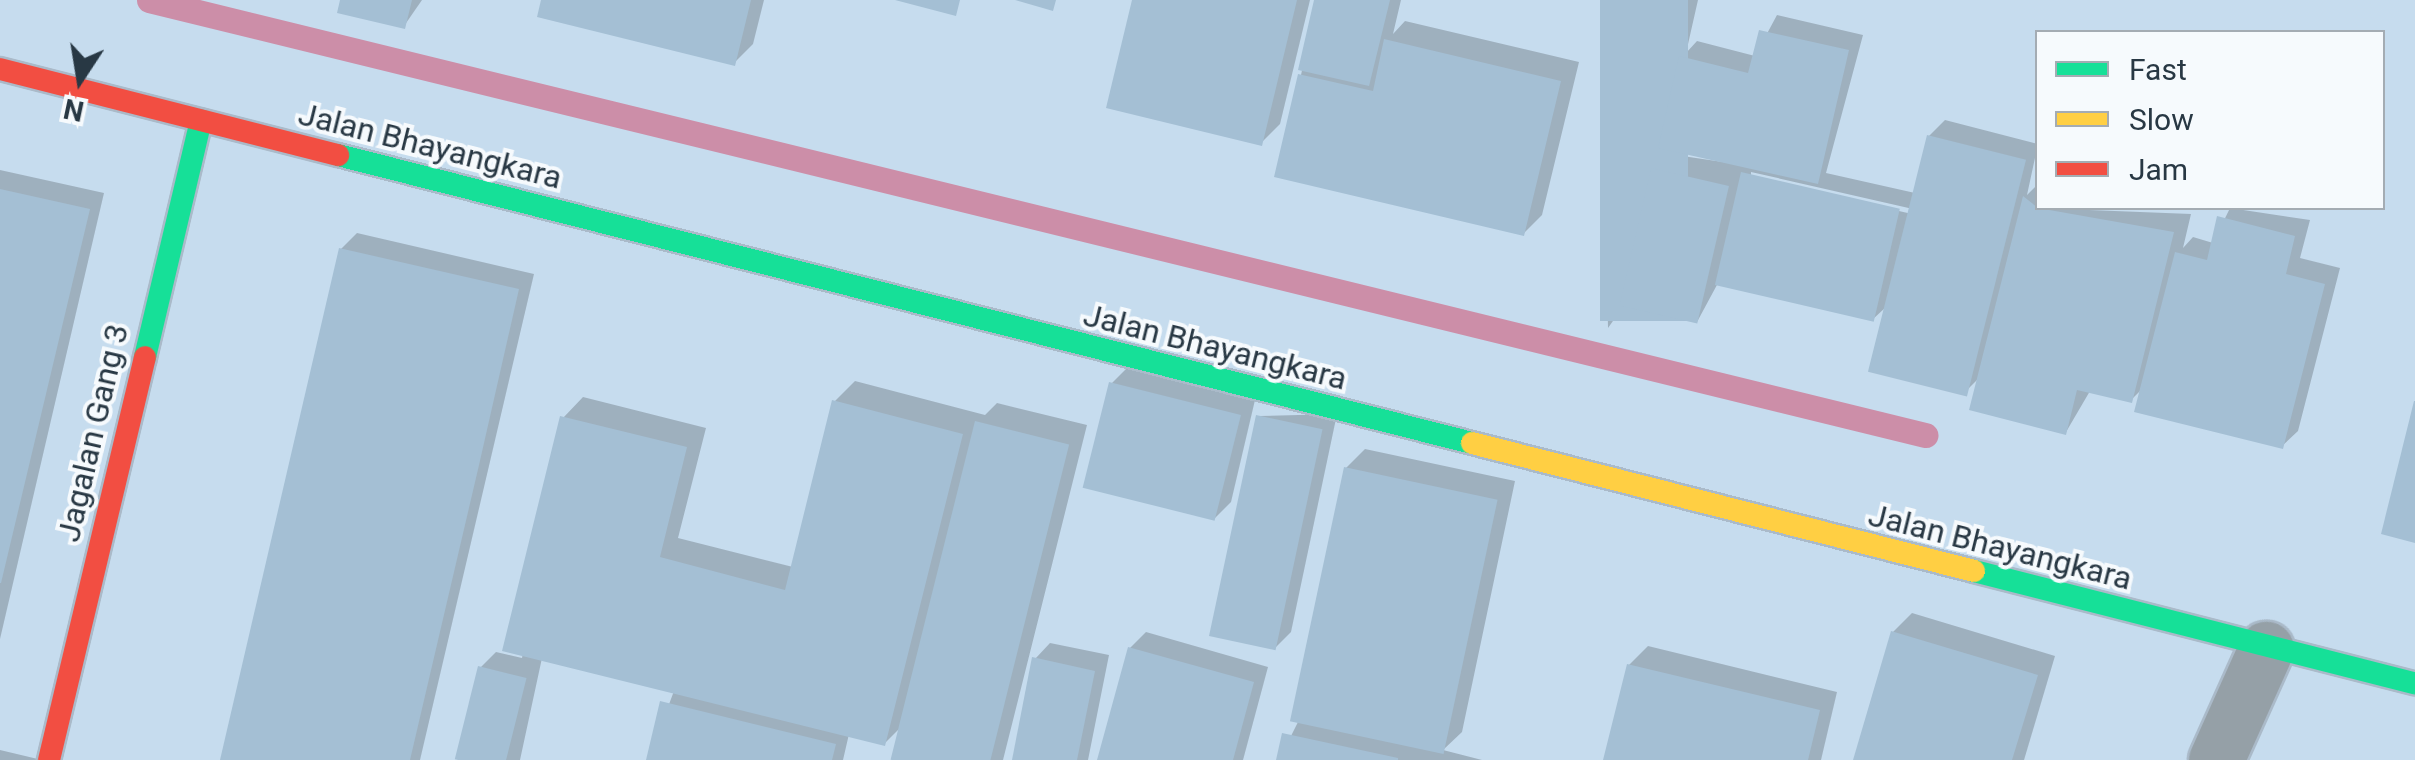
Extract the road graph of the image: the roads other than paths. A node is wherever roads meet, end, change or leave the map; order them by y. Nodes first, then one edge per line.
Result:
1 (0, 69) edge
2 (202, 121) junction
3 (2266, 649) junction
4 (2415, 683) edge
5 (49, 760) edge
6 (2216, 760) edge

1 - 2 main road, Jalan Bhayangkara
2 - 3 main road, Jalan Bhayangkara
2 - 5 main road, Jagalan Gang 3
3 - 4 main road, Jalan Bhayangkara
3 - 6 street

